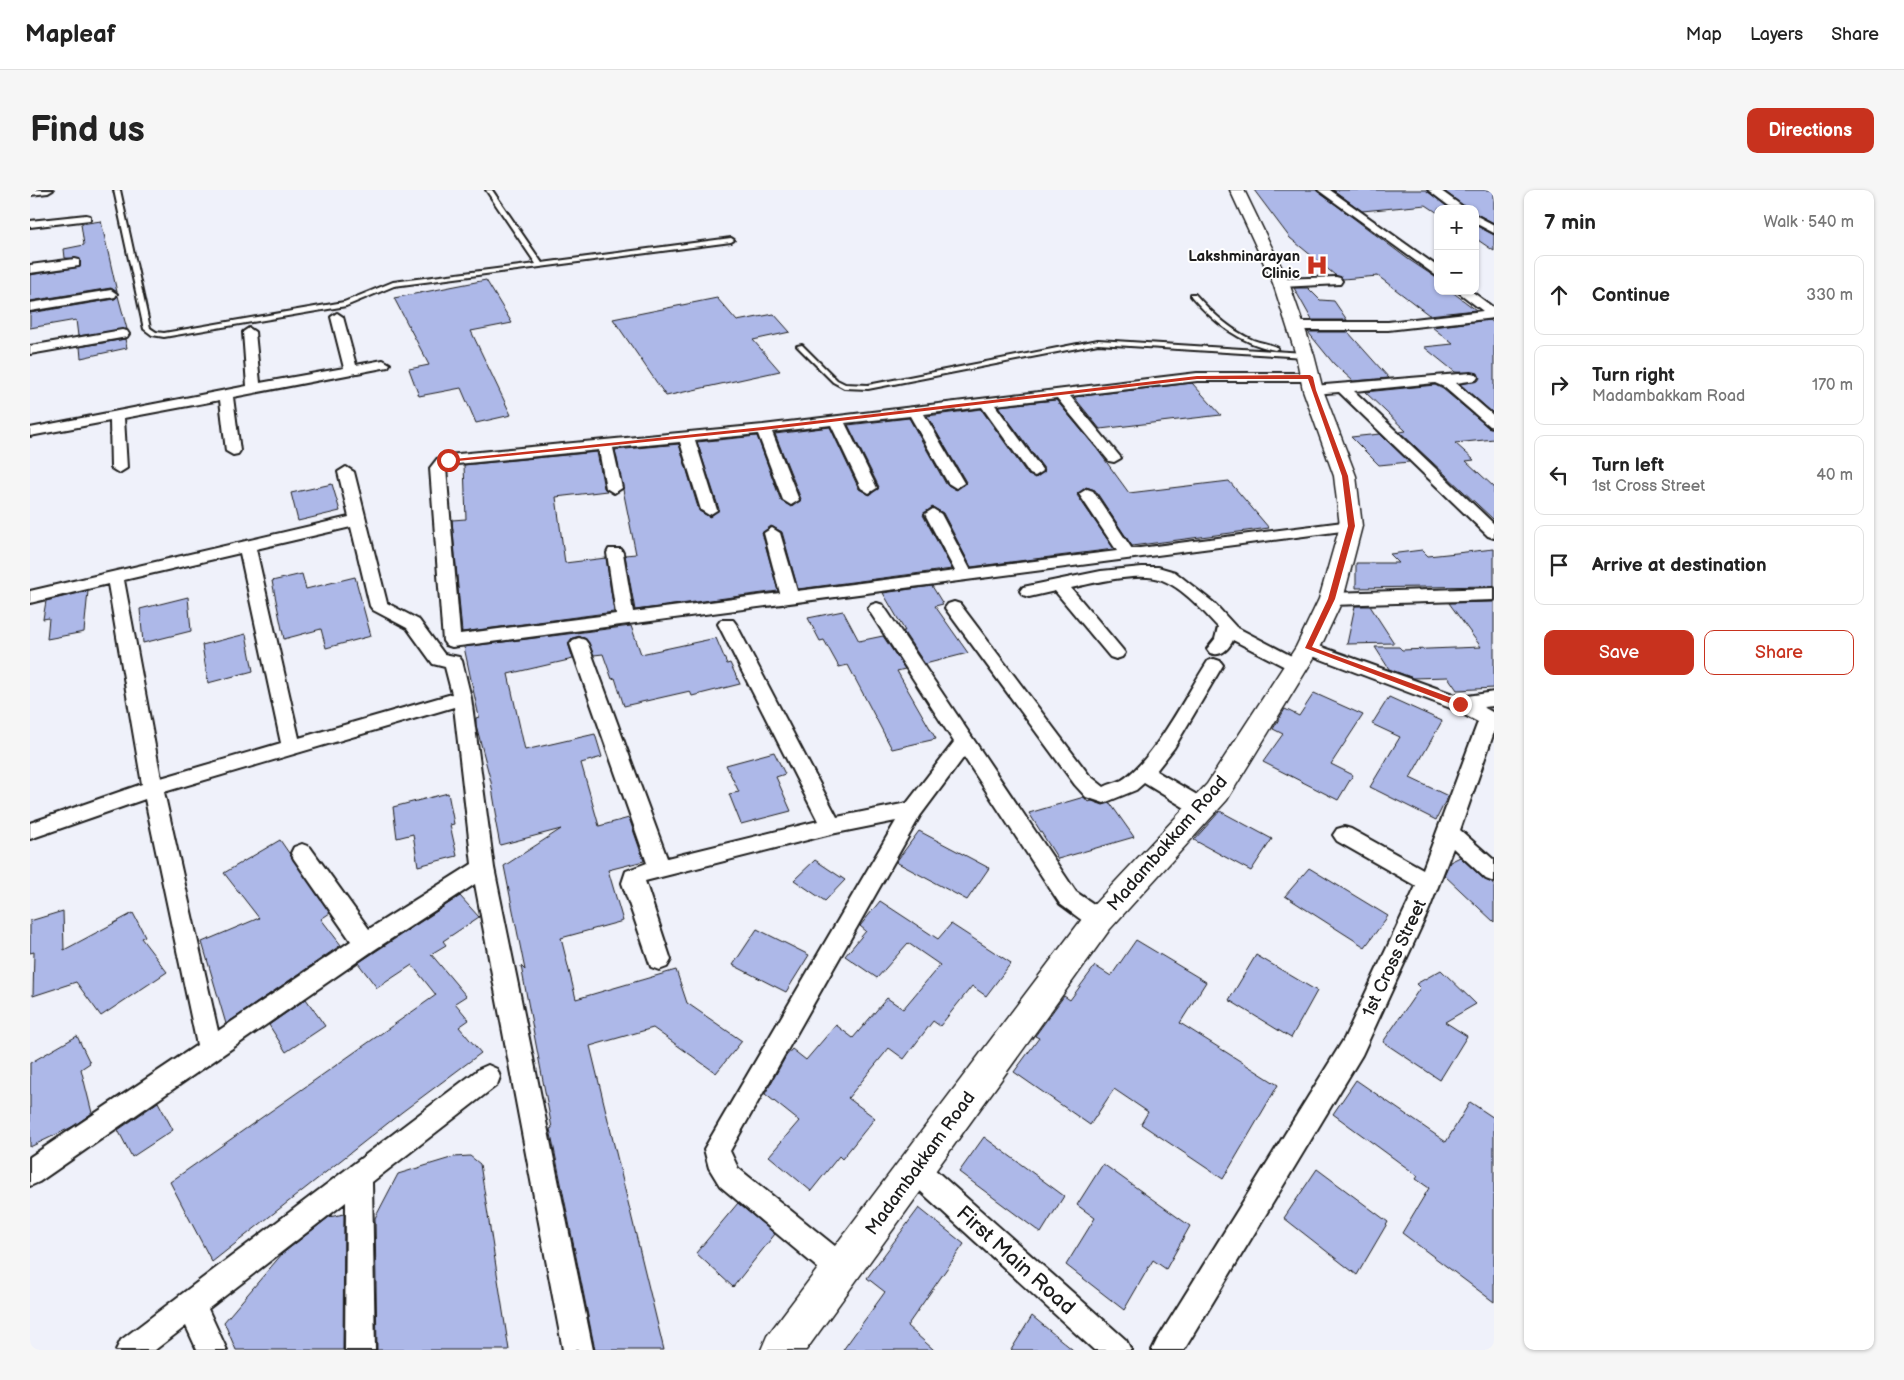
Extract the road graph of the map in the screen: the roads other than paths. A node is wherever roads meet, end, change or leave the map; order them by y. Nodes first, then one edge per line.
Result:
1 (48, 190) edge
2 (117, 190) edge
3 (489, 190) edge
4 (1237, 190) edge
5 (1323, 190) edge
6 (1433, 190) edge
7 (30, 192) edge
8 (1455, 205) edge
9 (86, 218) dead end
10 (1479, 221) edge
11 (30, 224) edge
12 (1494, 230) edge
13 (730, 240) dead end
14 (75, 263) dead end
15 (540, 264) junction
16 (30, 269) edge
17 (1434, 269) edge
18 (1336, 281) dead end
19 (1280, 283) junction
20 (111, 294) dead end
21 (1193, 295) dead end
22 (1468, 295) edge
23 (30, 307) edge
24 (1494, 314) edge
25 (336, 317) dead end
26 (249, 332) dead end
27 (122, 334) dead end
28 (800, 346) dead end
29 (30, 350) edge
30 (1305, 359) junction
31 (383, 364) dead end
32 (351, 370) junction
33 (1471, 377) dead end
34 (1443, 381) junction
35 (1342, 387) junction
36 (254, 388) junction
37 (226, 393) junction
38 (1061, 394) junction
39 (987, 404) junction
40 (915, 411) junction
41 (117, 415) junction
42 (836, 420) junction
43 (1494, 423) edge
44 (763, 429) junction
45 (30, 432) edge
46 (686, 436) junction
47 (605, 444) junction
48 (233, 451) dead end
49 (1114, 458) dead end
50 (119, 468) dead end
51 (1035, 471) dead end
52 (346, 472) dead end
53 (956, 483) dead end
54 (614, 488) dead end
55 (869, 488) dead end
56 (1087, 494) dead end
57 (791, 500) dead end
58 (710, 510) dead end
59 (933, 514) dead end
60 (359, 520) junction
61 (1351, 526) junction
62 (772, 533) dead end
63 (1494, 533) edge
64 (247, 546) junction
65 (615, 553) dead end
66 (1127, 554) junction
67 (966, 576) junction
68 (115, 577) junction
69 (1059, 585) junction
70 (1029, 591) dead end
71 (1494, 594) edge
72 (30, 597) edge
73 (790, 598) junction
74 (1332, 599) junction
75 (954, 608) dead end
76 (877, 609) dead end
77 (625, 619) junction
78 (727, 624) dead end
79 (1228, 630) junction
80 (579, 644) dead end
81 (1116, 653) dead end
82 (1302, 657) junction
83 (462, 698) junction
84 (1492, 712) edge
85 (965, 742) junction
86 (291, 746) junction
87 (1143, 773) junction
88 (153, 788) junction
89 (1202, 808) junction
90 (913, 810) junction
91 (831, 826) junction
92 (30, 831) edge
93 (1450, 832) junction
94 (1344, 835) dead end
95 (302, 853) dead end
96 (484, 868) junction
97 (660, 868) junction
98 (1494, 872) edge
99 (1428, 882) junction
100 (1099, 920) junction
101 (366, 943) junction
102 (659, 960) dead end
103 (210, 1050) junction
104 (488, 1076) dead end
105 (915, 1169) junction
106 (30, 1173) edge
107 (359, 1177) junction
108 (841, 1269) junction
109 (191, 1303) junction
110 (131, 1350) edge
111 (212, 1350) edge
112 (360, 1350) edge
113 (578, 1350) edge
114 (781, 1350) edge
115 (1116, 1350) edge
116 (1167, 1350) edge

1 - 7 street
2 - 15 lane
3 - 15 lane
4 - 19 street, Madambakkam Road
5 - 17 street
6 - 8 street
9 - 11 street
10 - 12 street
13 - 15 lane
14 - 16 street
18 - 19 street
19 - 30 street, Madambakkam Road
20 - 23 street
21 - 30 lane
22 - 24 street
24 - 30 street
25 - 32 street
26 - 36 street
27 - 29 street
28 - 30 lane
30 - 35 street
30 - 38 street
30 - 61 street, Madambakkam Road
31 - 32 street
32 - 36 street
33 - 34 street
34 - 35 street
34 - 43 street
35 - 63 street
36 - 37 street
37 - 41 street
37 - 48 street
38 - 39 street
38 - 49 street
39 - 40 street
39 - 51 street
40 - 42 street
40 - 53 street
41 - 45 street
41 - 50 street
42 - 44 street
42 - 55 street
44 - 46 street
44 - 57 street
46 - 47 street
46 - 58 street
47 - 54 street
47 - 77 street
52 - 60 street
56 - 66 street
59 - 67 street
60 - 64 street
60 - 83 street
61 - 66 street
61 - 74 street, Madambakkam Road
62 - 73 street
64 - 68 street
64 - 86 street
65 - 77 street
66 - 67 street
67 - 73 street
68 - 72 street
68 - 88 street
69 - 70 street
69 - 79 street
69 - 81 street
71 - 74 street
73 - 77 street
74 - 82 street, Madambakkam Road
75 - 87 street
76 - 85 street
78 - 91 street
79 - 82 street, 1st Cross Street
79 - 87 street
80 - 97 street
82 - 84 street, 1st Cross Street
82 - 89 street, Madambakkam Road
83 - 86 street
83 - 96 street
84 - 93 street, 1st Cross Street
85 - 90 street
85 - 100 street
86 - 88 street
87 - 89 street
88 - 92 street
88 - 103 street
89 - 100 street, Madambakkam Road
90 - 91 street
90 - 108 street
91 - 97 street
93 - 98 street
93 - 99 street, 1st Cross Street
94 - 99 street
95 - 101 street
96 - 101 street
96 - 113 street
97 - 102 street
99 - 116 street, 1st Cross Street
100 - 105 street, Madambakkam Road
101 - 103 street
103 - 106 street
104 - 107 street
105 - 108 street, Madambakkam Road
105 - 115 street, First Main Road
107 - 109 street
107 - 112 street
108 - 114 street, Madambakkam Road
109 - 110 street
109 - 111 street

